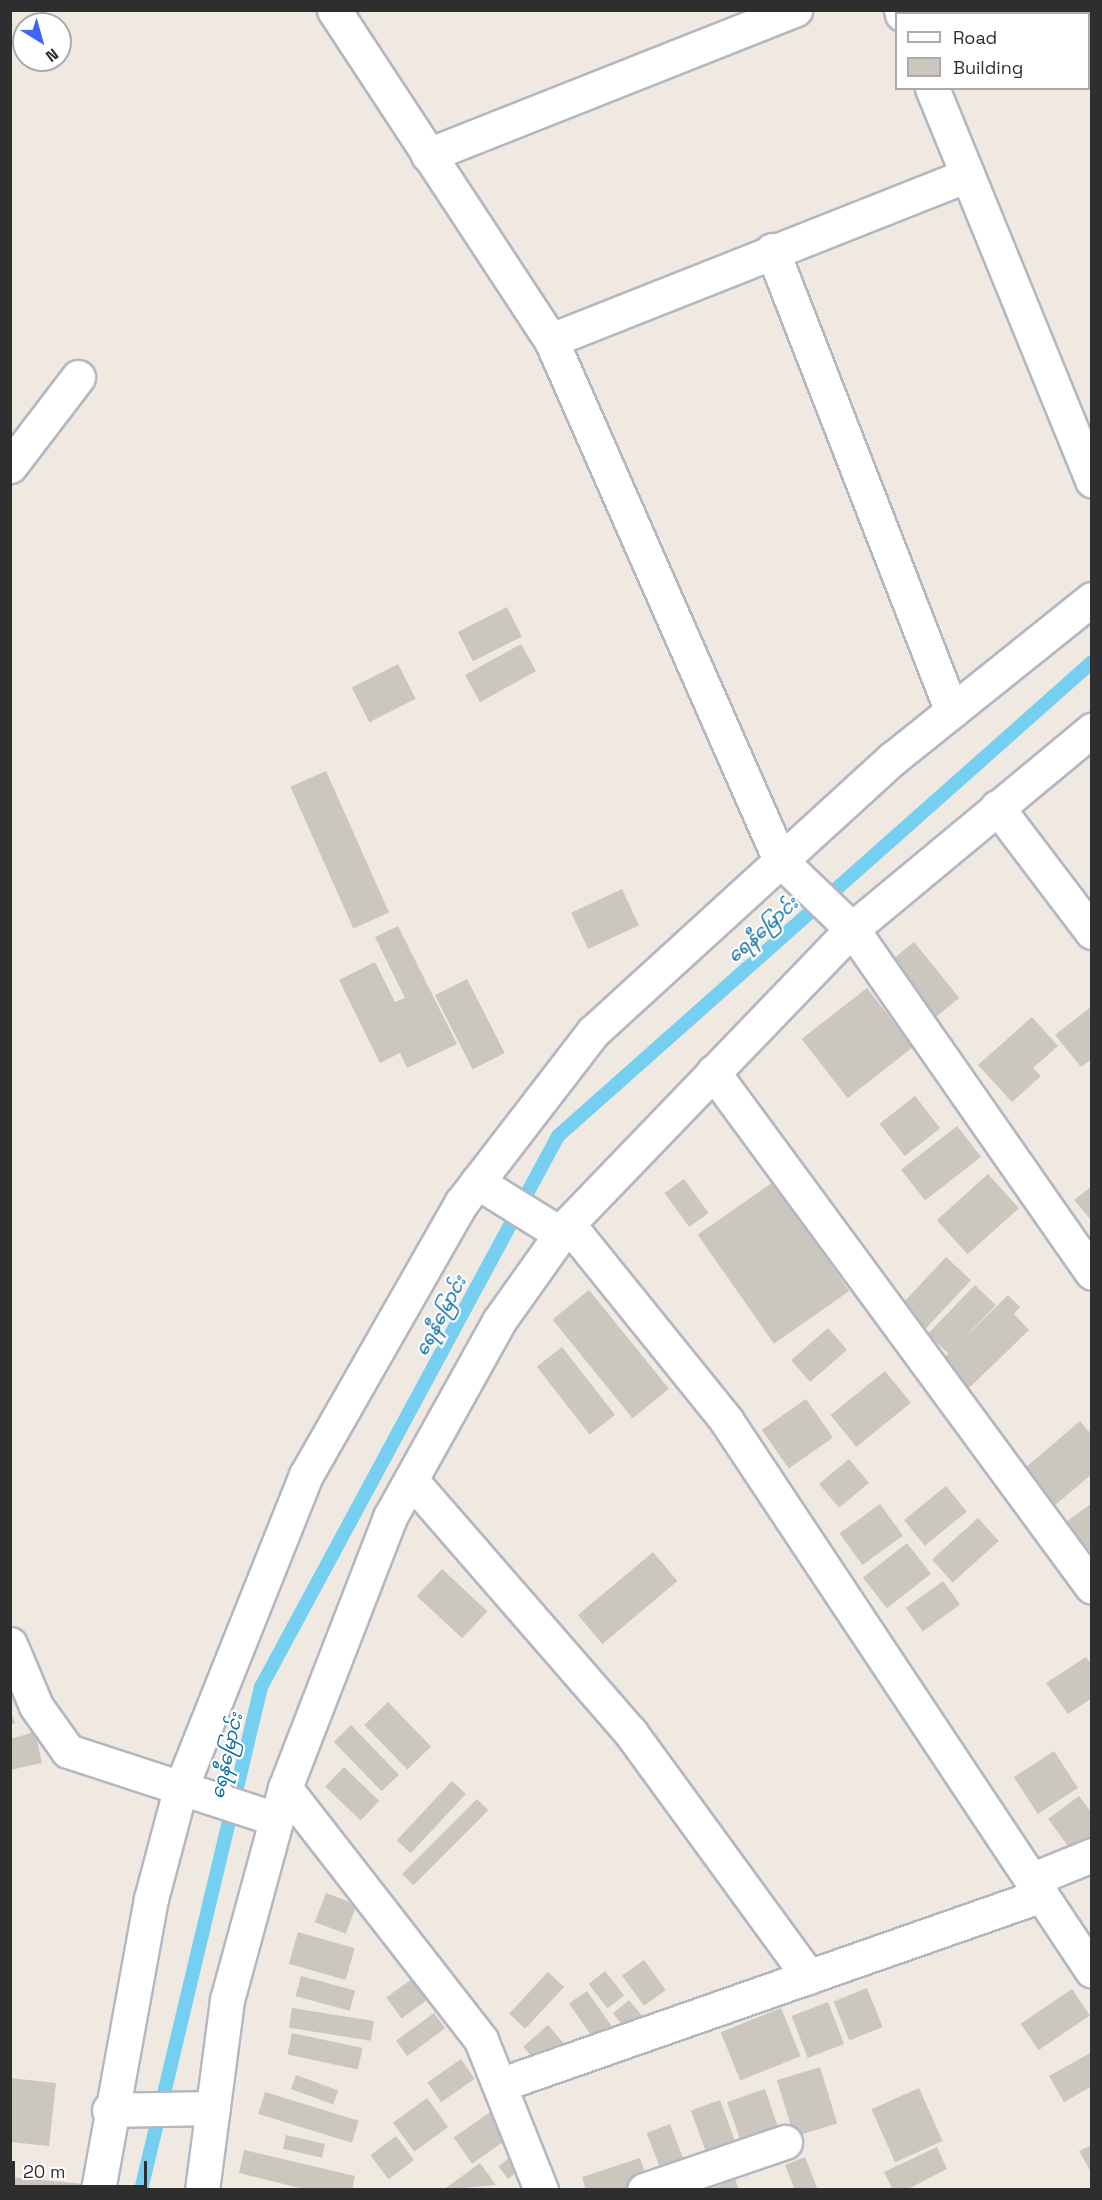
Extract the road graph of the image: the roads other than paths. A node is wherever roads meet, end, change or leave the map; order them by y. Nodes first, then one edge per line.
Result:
1 (334, 10) edge
2 (795, 10) edge
3 (933, 90) edge
4 (428, 155) junction
5 (967, 175) junction
6 (772, 250) junction
7 (551, 340) junction
8 (78, 377) dead end
9 (10, 466) edge
10 (1092, 481) edge
11 (1092, 599) edge
12 (952, 711) junction
13 (1092, 730) edge
14 (997, 807) junction
15 (785, 865) junction
16 (848, 924) junction
17 (1092, 933) edge
18 (713, 1072) junction
19 (483, 1186) junction
20 (559, 1228) junction
21 (1092, 1273) edge
22 (411, 1480) junction
23 (1092, 1587) edge
24 (10, 1644) edge
25 (285, 1788) junction
26 (184, 1791) junction
27 (271, 1818) junction
28 (1092, 1855) edge
29 (1037, 1887) junction
30 (1092, 1971) edge
31 (808, 1977) junction
32 (502, 2084) junction
33 (207, 2108) junction
34 (120, 2110) junction
35 (784, 2142) dead end
36 (98, 2190) edge
37 (202, 2190) edge
38 (541, 2190) edge
39 (644, 2190) edge

1 - 4 street
2 - 4 street
3 - 5 street
4 - 7 street
5 - 6 street
5 - 10 street
6 - 7 street
6 - 12 street
7 - 15 street
8 - 9 street
11 - 12 street
12 - 15 street
13 - 14 street
14 - 16 street
14 - 17 street
15 - 16 street
15 - 19 street
16 - 18 street
16 - 21 street
18 - 20 street
18 - 23 street
19 - 20 street
19 - 26 street
20 - 22 street
20 - 29 street
22 - 25 street
22 - 31 street
24 - 26 street
25 - 27 street
25 - 32 street
26 - 27 street
26 - 34 street
27 - 33 street
28 - 29 street
29 - 30 street
29 - 31 street
31 - 32 street
32 - 38 street
33 - 34 street
33 - 37 street
34 - 36 street
35 - 39 street

